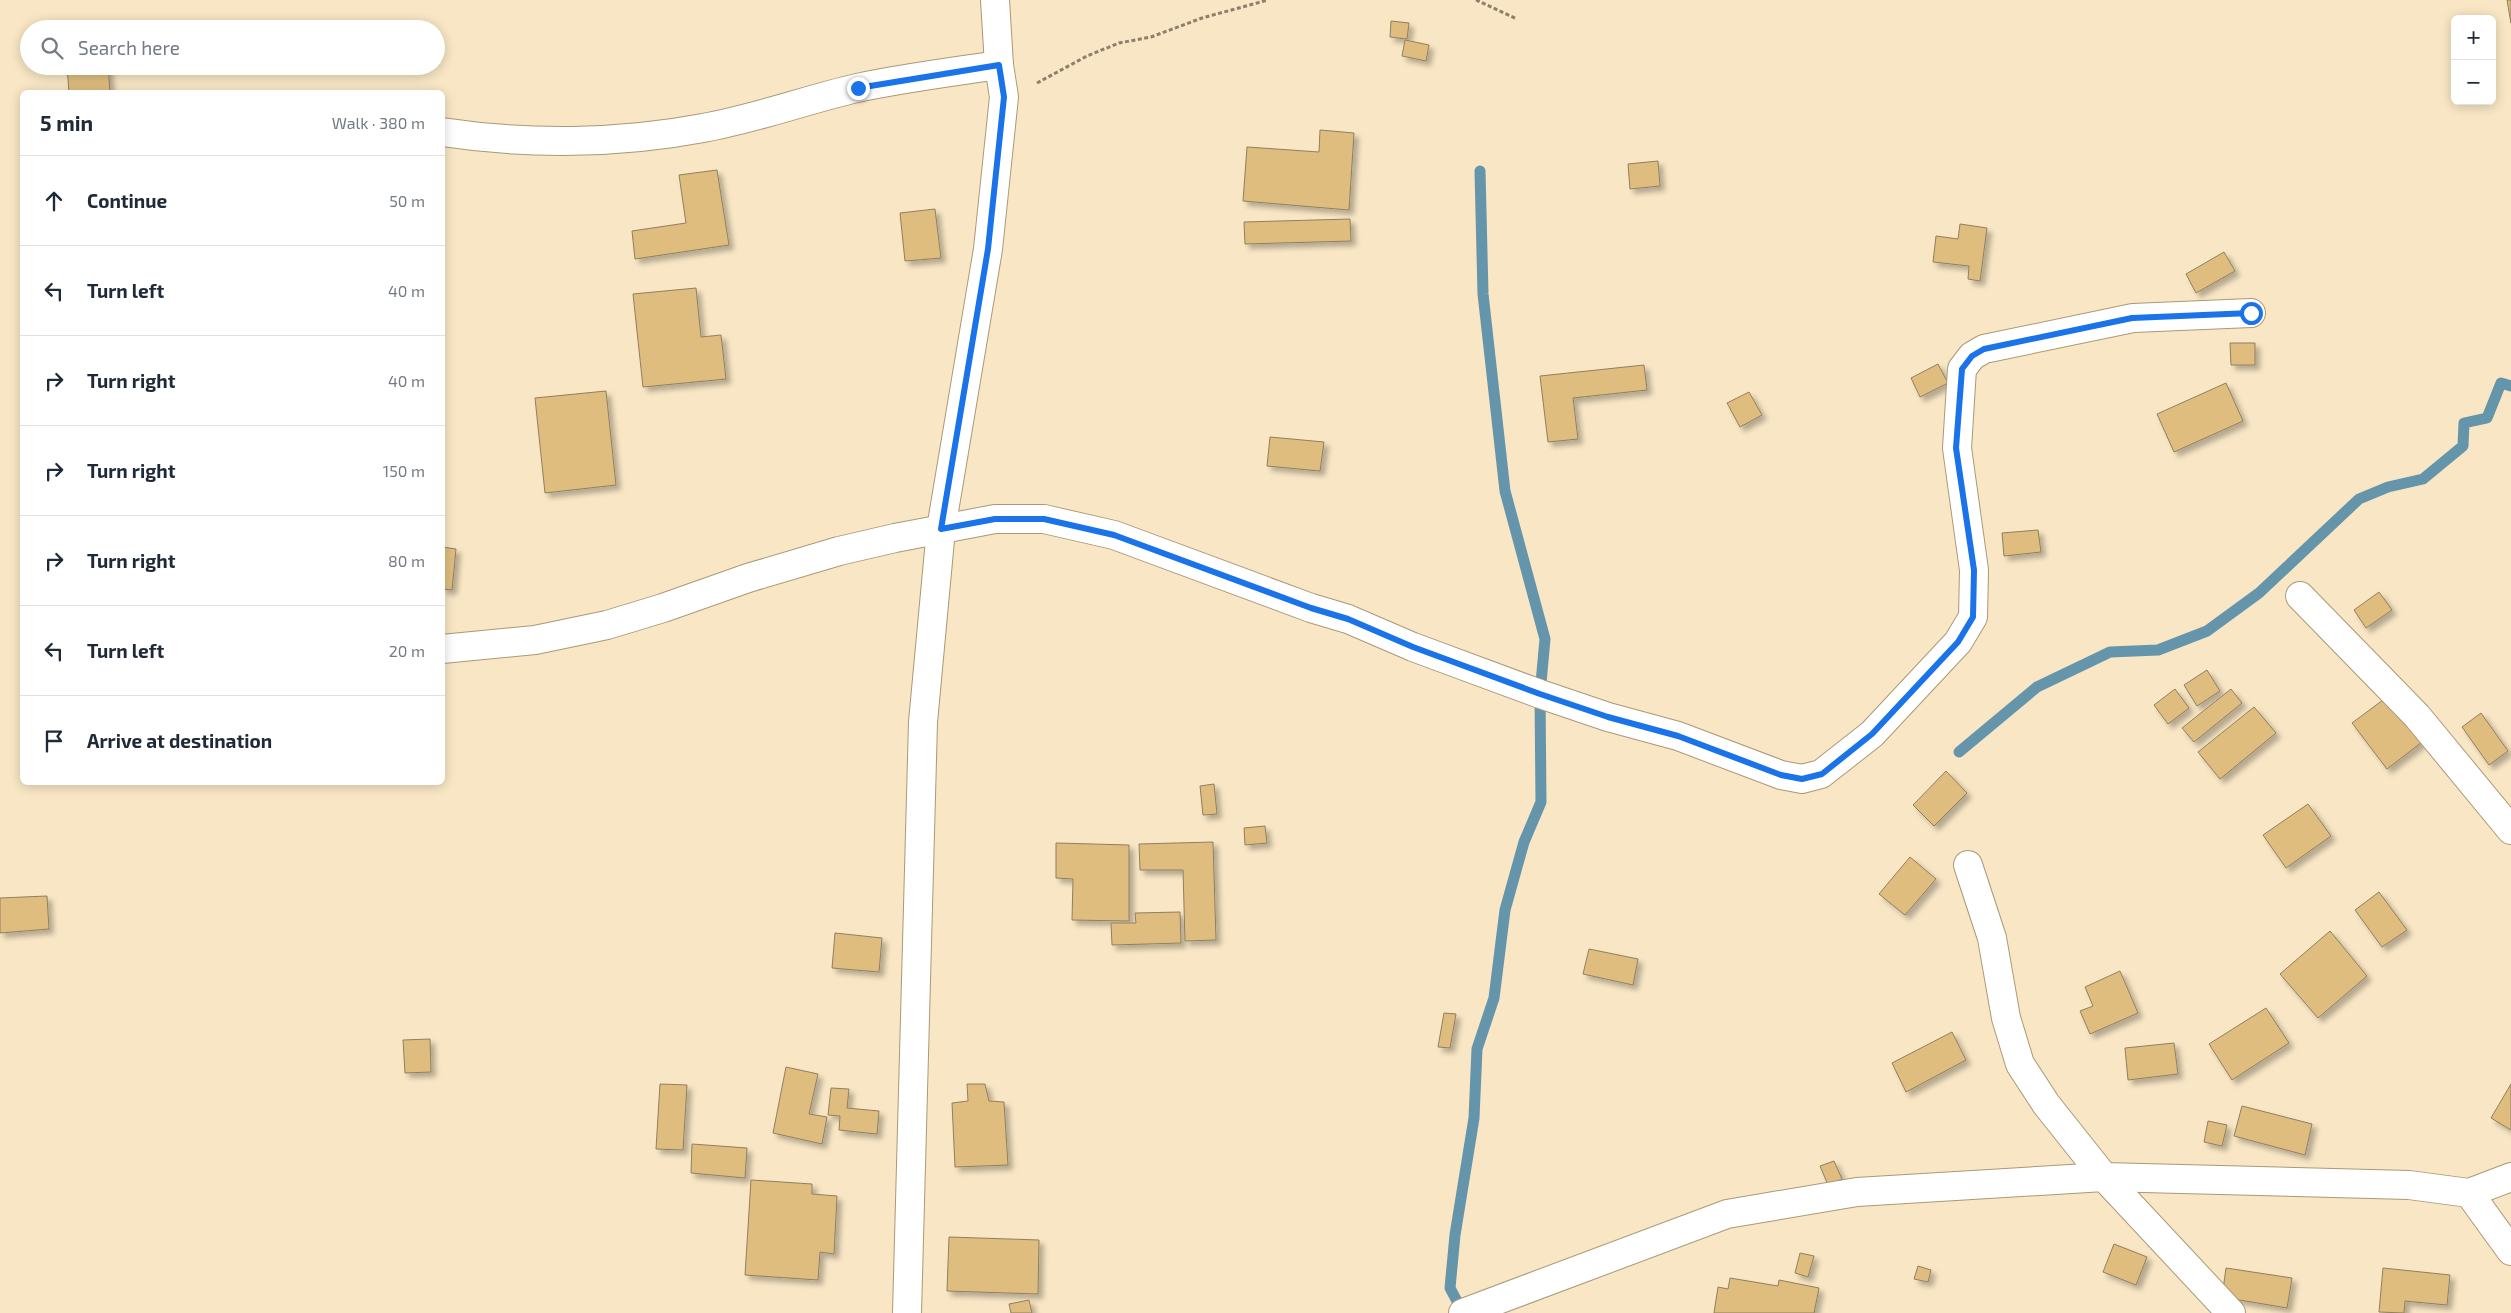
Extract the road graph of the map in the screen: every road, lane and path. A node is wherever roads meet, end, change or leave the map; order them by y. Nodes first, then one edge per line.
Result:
1 (995, 0) edge
2 (1268, 0) edge
3 (1476, 0) edge
4 (1517, 19) dead end
5 (999, 65) junction
6 (1004, 97) junction
7 (445, 132) edge
8 (2251, 313) dead end
9 (941, 529) junction
10 (2300, 596) dead end
11 (445, 649) edge
12 (2511, 830) edge
13 (1968, 865) dead end
14 (2104, 1177) junction
15 (2511, 1177) edge
16 (2469, 1193) junction
17 (2511, 1251) edge
18 (907, 1313) edge
19 (1463, 1313) edge
20 (2231, 1313) edge

1 - 5 street
2 - 6 path
3 - 4 path
5 - 6 street
5 - 7 street
6 - 9 street
8 - 9 street
9 - 11 street
9 - 18 street
10 - 12 street
13 - 14 street
14 - 16 street
14 - 19 street
14 - 20 street
15 - 16 street
16 - 17 street

